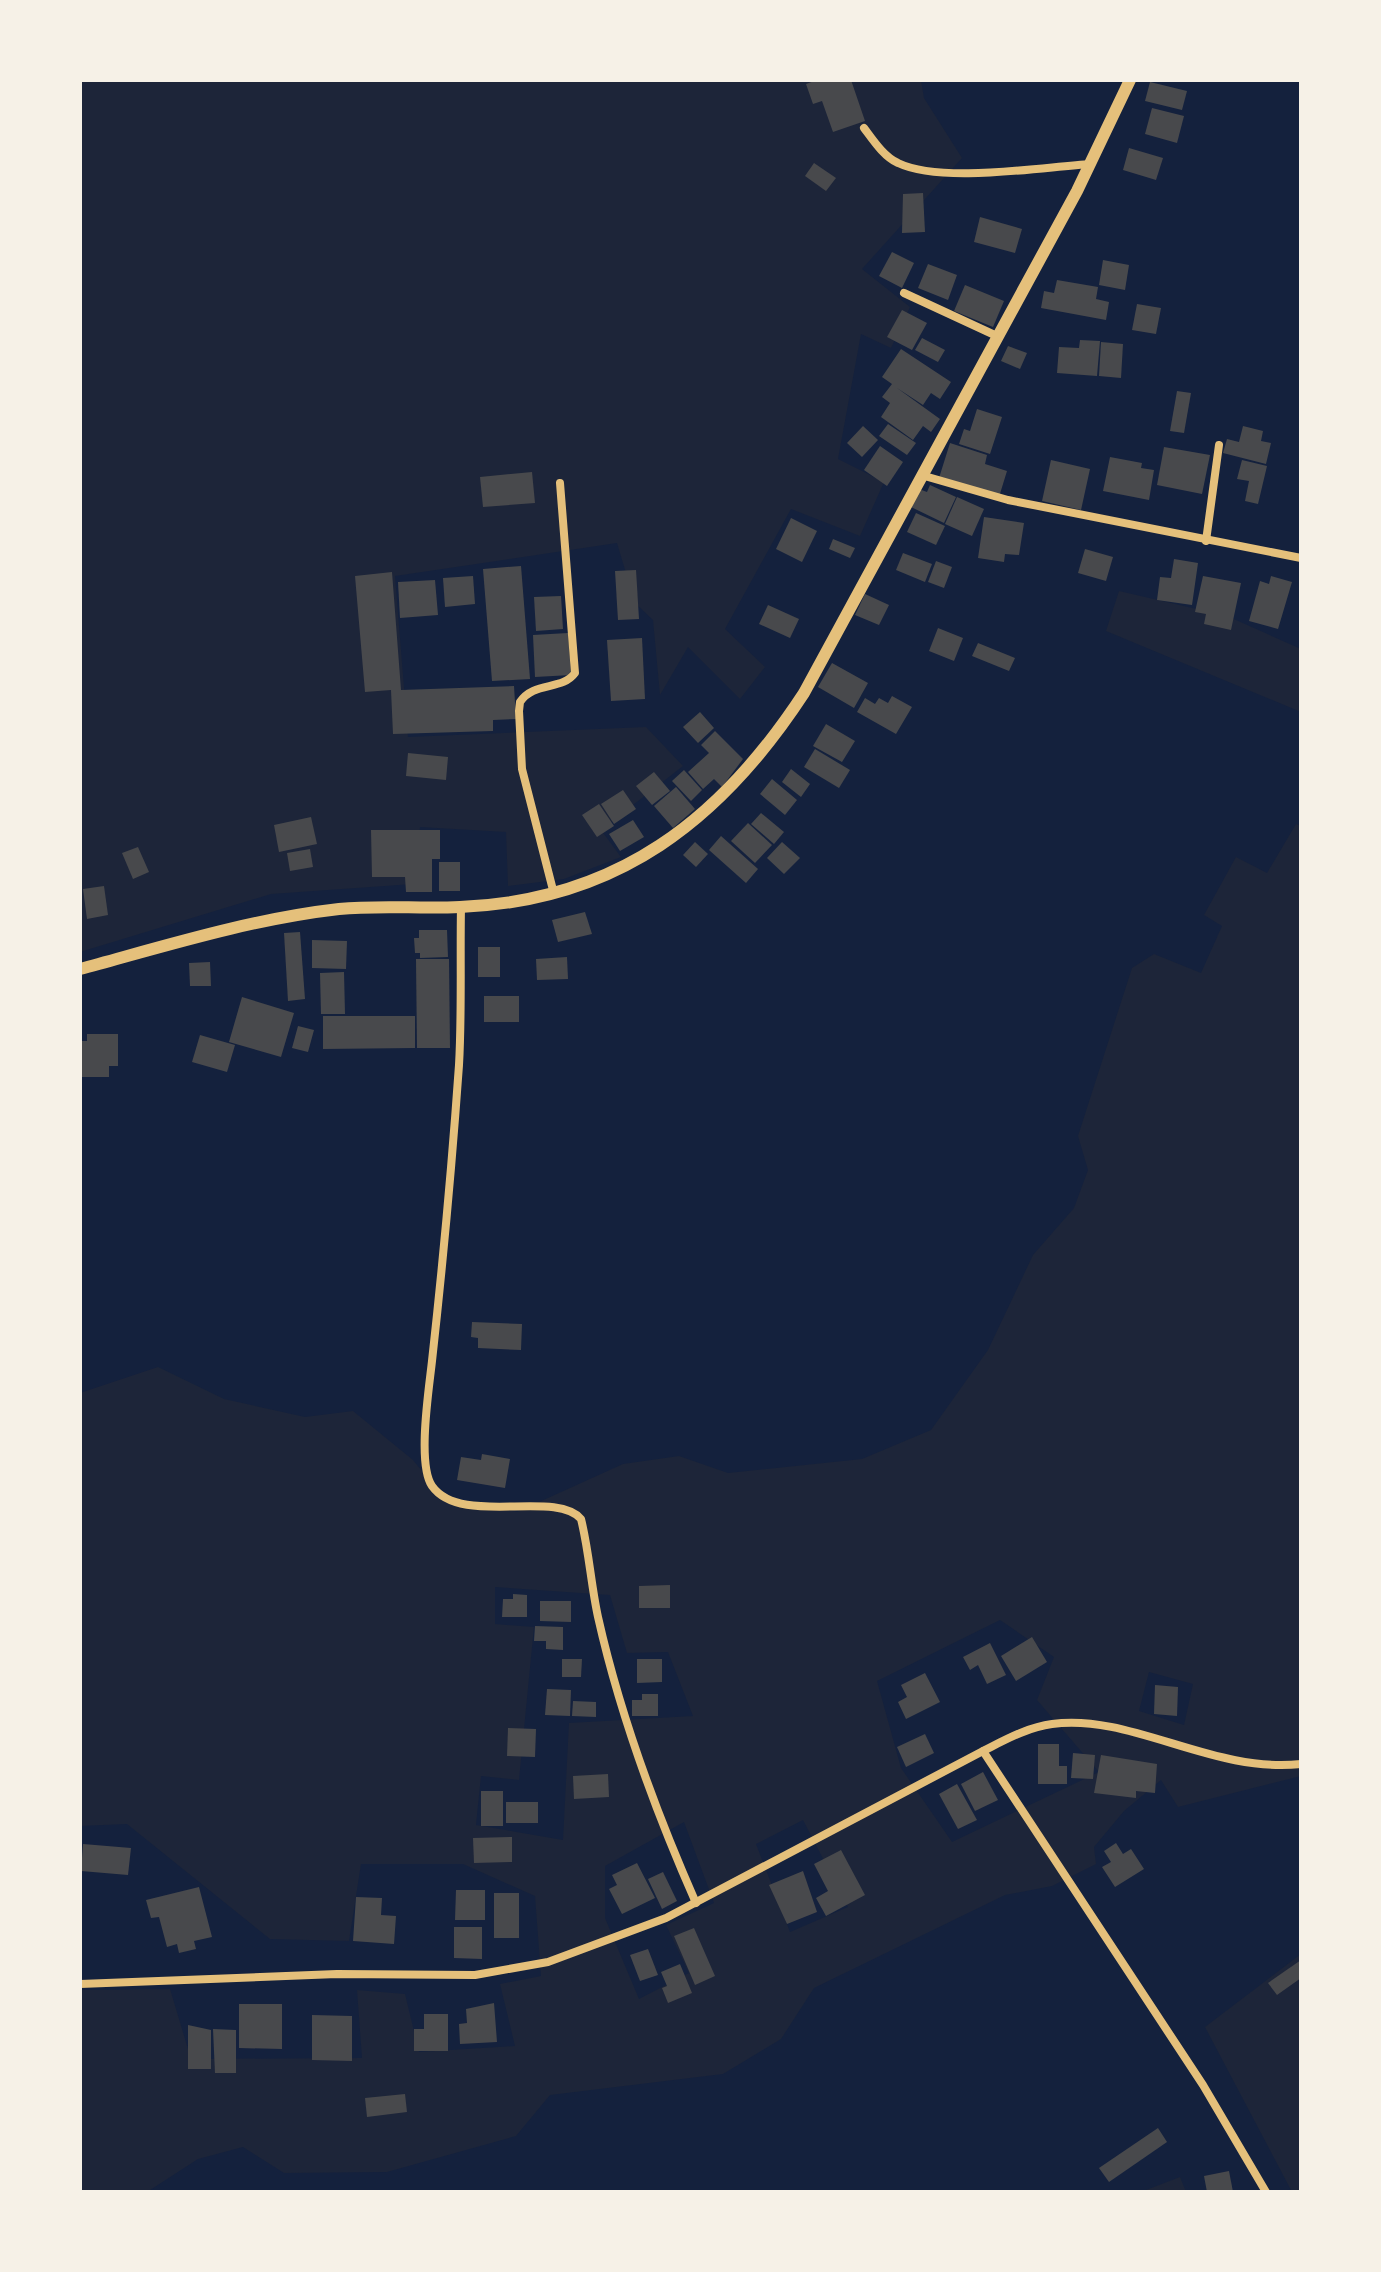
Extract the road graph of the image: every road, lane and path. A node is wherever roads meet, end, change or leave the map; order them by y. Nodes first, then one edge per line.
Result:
1 (1130, 80) edge
2 (864, 128) dead end
3 (1092, 163) junction
4 (904, 293) dead end
5 (999, 337) junction
6 (1219, 445) dead end
7 (920, 475) junction
8 (560, 483) dead end
9 (1206, 541) junction
10 (1301, 558) edge
11 (554, 894) junction
12 (461, 907) junction
13 (80, 969) edge
14 (983, 1751) junction
15 (1301, 1764) edge
16 (696, 1903) junction
17 (80, 1984) edge
18 (1266, 2192) edge

1 - 3 street
2 - 3 street
3 - 5 street
4 - 5 street
5 - 7 street
6 - 9 street
7 - 9 street
7 - 11 street
8 - 11 street
9 - 10 street
11 - 12 street
12 - 13 street
12 - 16 street
14 - 15 street
14 - 16 street
14 - 18 street
16 - 17 street

